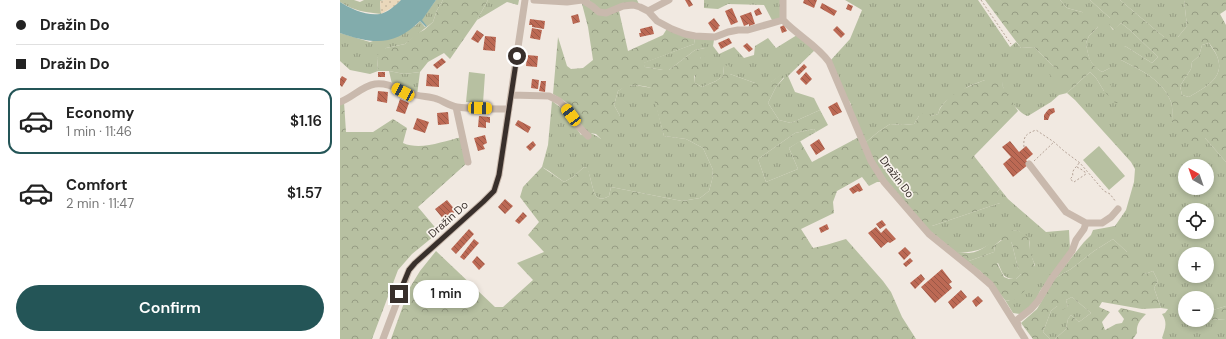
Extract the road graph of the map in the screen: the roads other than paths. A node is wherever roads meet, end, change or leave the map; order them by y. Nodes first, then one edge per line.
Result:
1 (525, 0) edge
2 (534, 0) edge
3 (582, 0) edge
4 (670, 0) edge
5 (783, 0) edge
6 (648, 11) junction
7 (783, 20) junction
8 (511, 95) junction
9 (340, 102) edge
10 (456, 107) junction
11 (509, 109) junction
12 (588, 136) dead end
13 (468, 162) dead end
14 (1029, 165) road end
15 (1118, 210) road end
16 (1085, 226) junction
17 (1018, 328) junction
18 (383, 339) edge
19 (1025, 339) edge

1 - 8 street, Dražin Do
2 - 3 street
3 - 6 street
4 - 6 street
5 - 7 street
6 - 7 street
7 - 17 street, Dražin Do
8 - 11 street, Dražin Do
8 - 12 street
9 - 10 street
10 - 11 street
10 - 13 street
11 - 18 street, Dražin Do
14 - 16 street
15 - 16 street
16 - 17 street
17 - 19 street, Dražin Do

